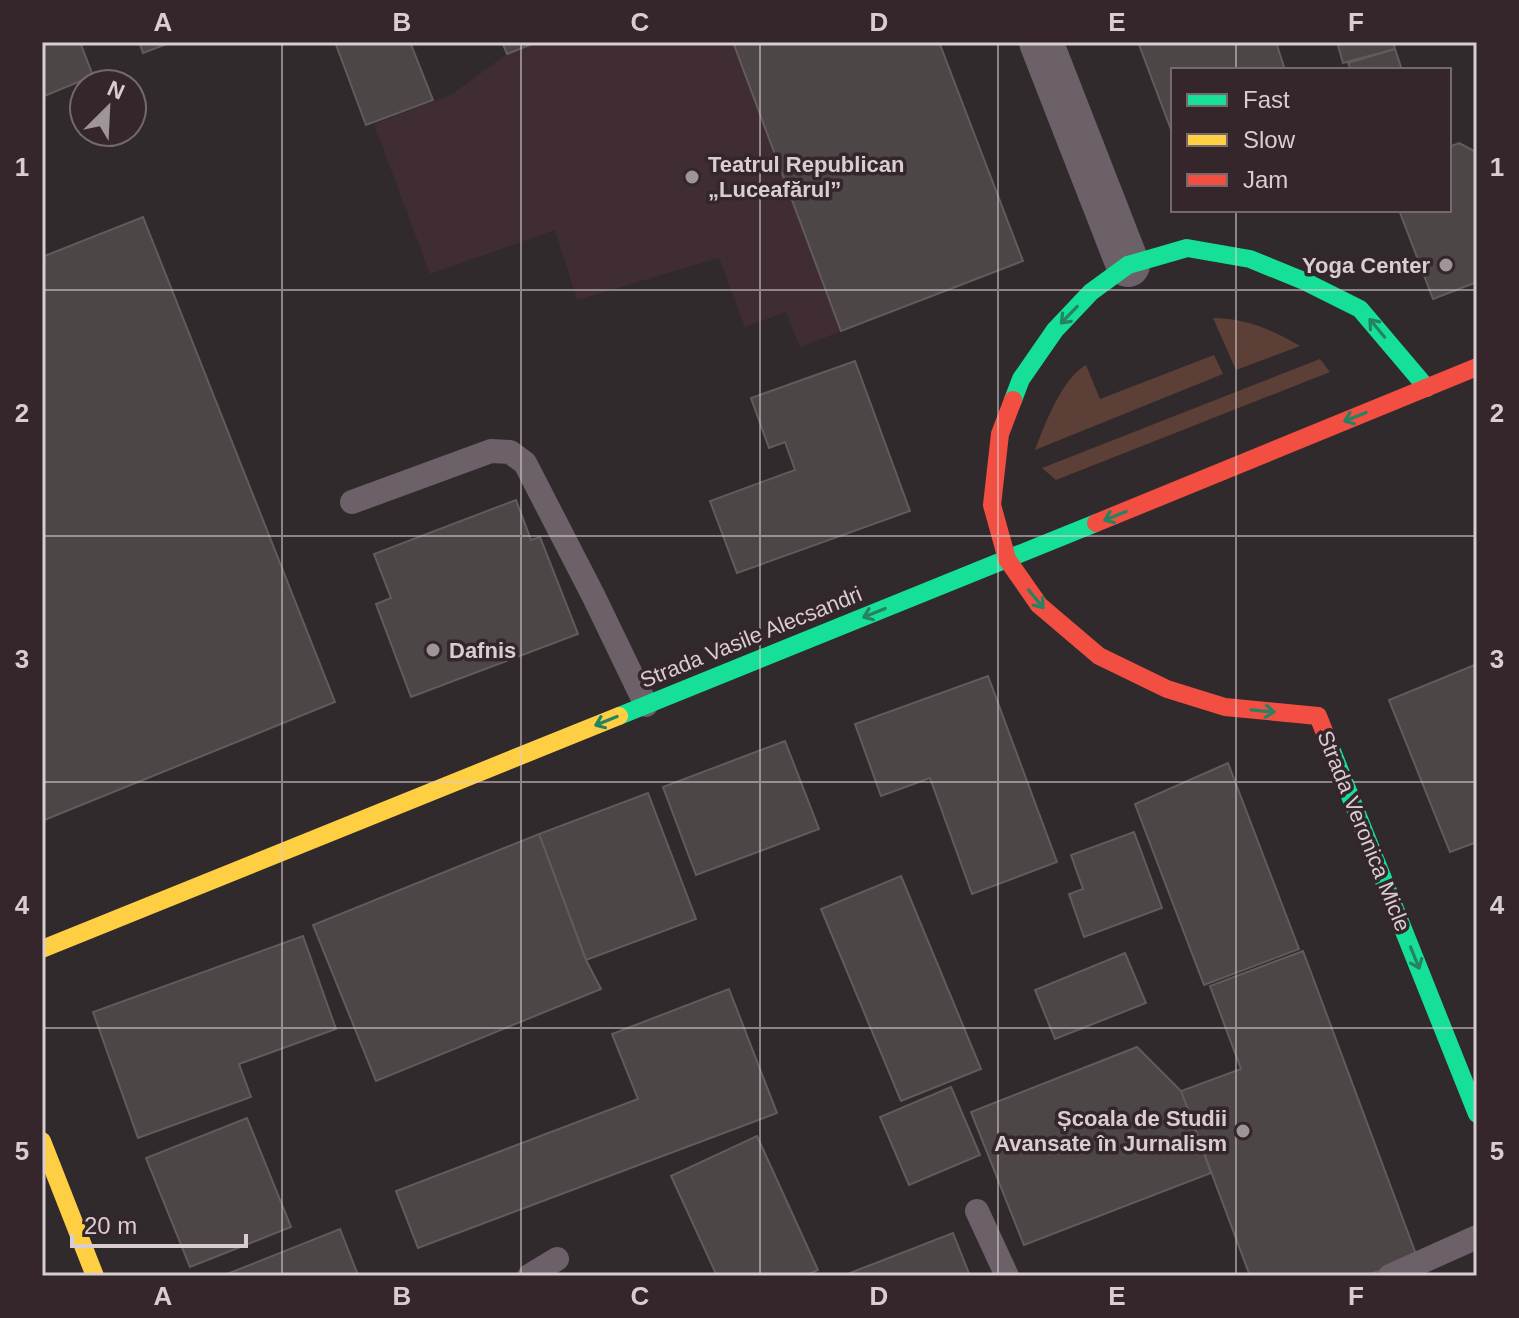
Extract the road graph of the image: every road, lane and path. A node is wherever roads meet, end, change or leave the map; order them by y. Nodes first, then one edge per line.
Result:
1 (1041, 42) edge
2 (1128, 265) junction
3 (1477, 367) edge
4 (1427, 388) junction
5 (352, 502) dead end
6 (1007, 559) junction
7 (646, 705) junction
8 (42, 949) edge
9 (1477, 1114) edge
10 (42, 1141) edge
11 (977, 1211) dead end
12 (1477, 1237) edge
13 (557, 1259) dead end
14 (95, 1276) edge
15 (529, 1276) edge
16 (1007, 1276) edge
17 (1390, 1276) edge

1 - 2 street
4 -> 2 street, Strada Veronica Micle
2 -> 6 street, Strada Veronica Micle
3 - 4 street, Strada Vasile Alecsandri
4 -> 6 street, Strada Vasile Alecsandri
5 - 7 lane
6 -> 7 street, Strada Vasile Alecsandri
6 -> 9 street, Strada Veronica Micle
7 -> 8 street, Strada Vasile Alecsandri
10 - 14 street
11 - 16 lane
12 - 17 lane
13 - 15 lane

